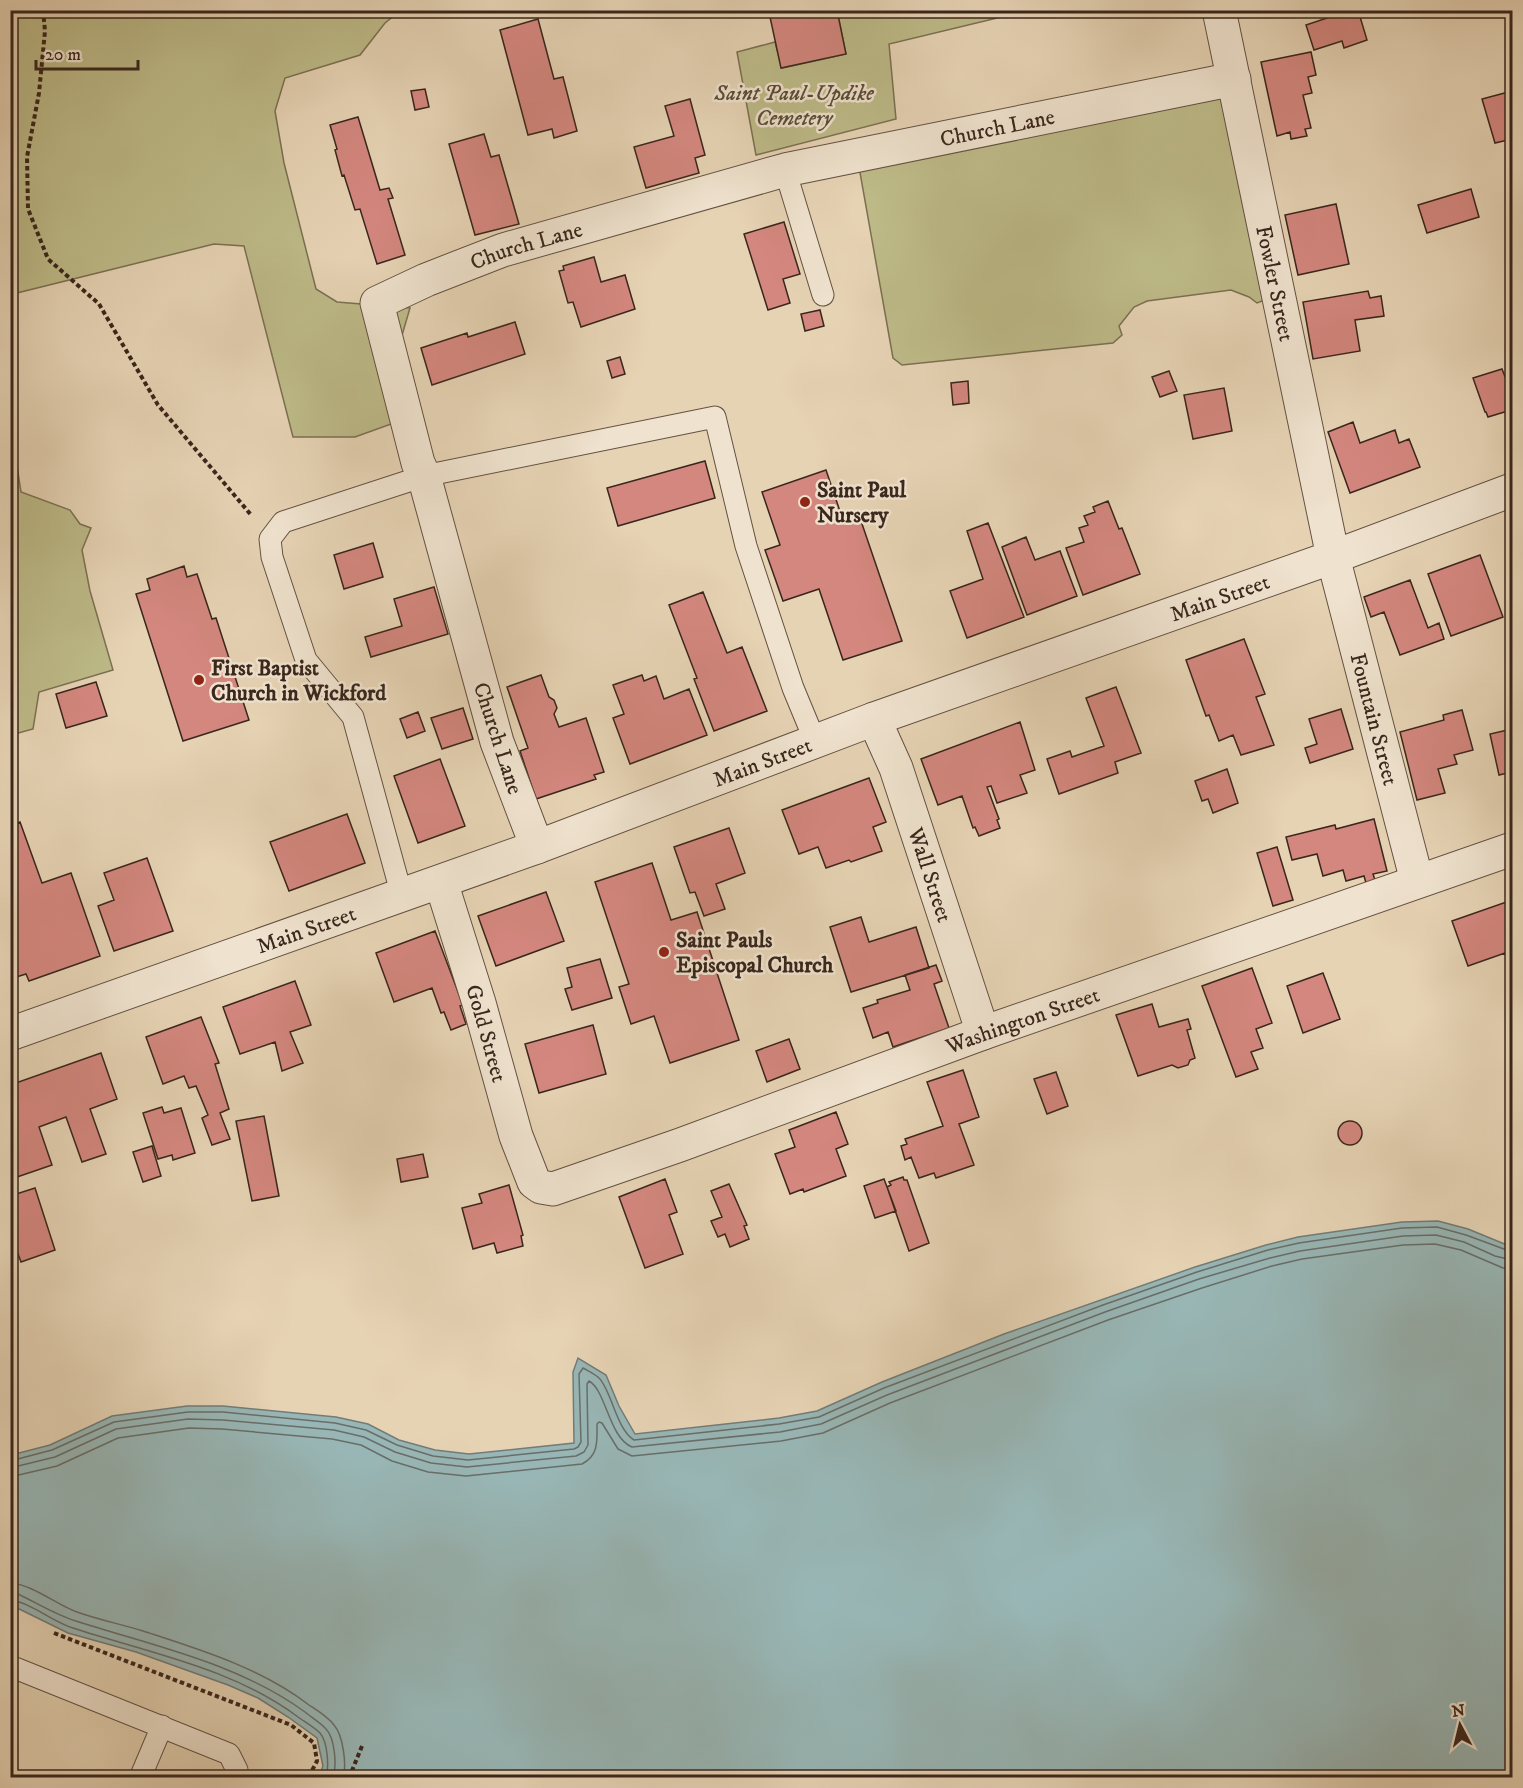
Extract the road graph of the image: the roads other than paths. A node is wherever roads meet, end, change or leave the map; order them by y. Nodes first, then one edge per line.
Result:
1 (1219, 10) edge
2 (1234, 79) junction
3 (785, 170) junction
4 (823, 296) dead end
5 (424, 476) junction
6 (1512, 490) edge
7 (1333, 557) junction
8 (874, 719) junction
9 (815, 741) junction
10 (537, 847) junction
11 (1512, 849) edge
12 (1417, 881) junction
13 (441, 882) junction
14 (402, 896) junction
15 (983, 1033) junction
16 (10, 1034) edge
17 (534, 1182) joint
18 (10, 1666) edge
19 (162, 1726) junction
20 (140, 1778) edge
21 (237, 1778) edge

1 - 2 street, Fowler Street
2 - 3 street, Church Lane
2 - 7 street, Fowler Street
3 - 4 lane
3 - 5 street, Church Lane
5 - 9 lane
5 - 10 street, Church Lane
5 - 14 lane
6 - 7 street, Main Street
7 - 8 street, Main Street
7 - 12 street, Fountain Street
8 - 9 street, Main Street
8 - 15 street, Wall Street
9 - 10 street, Main Street
10 - 13 street, Main Street
11 - 12 street, Washington Street
12 - 15 street, Washington Street
13 - 14 street, Main Street
13 - 17 street, Gold Street
14 - 16 street, Main Street
15 - 17 street, Washington Street
18 - 19 lane
19 - 20 lane
19 - 21 lane

